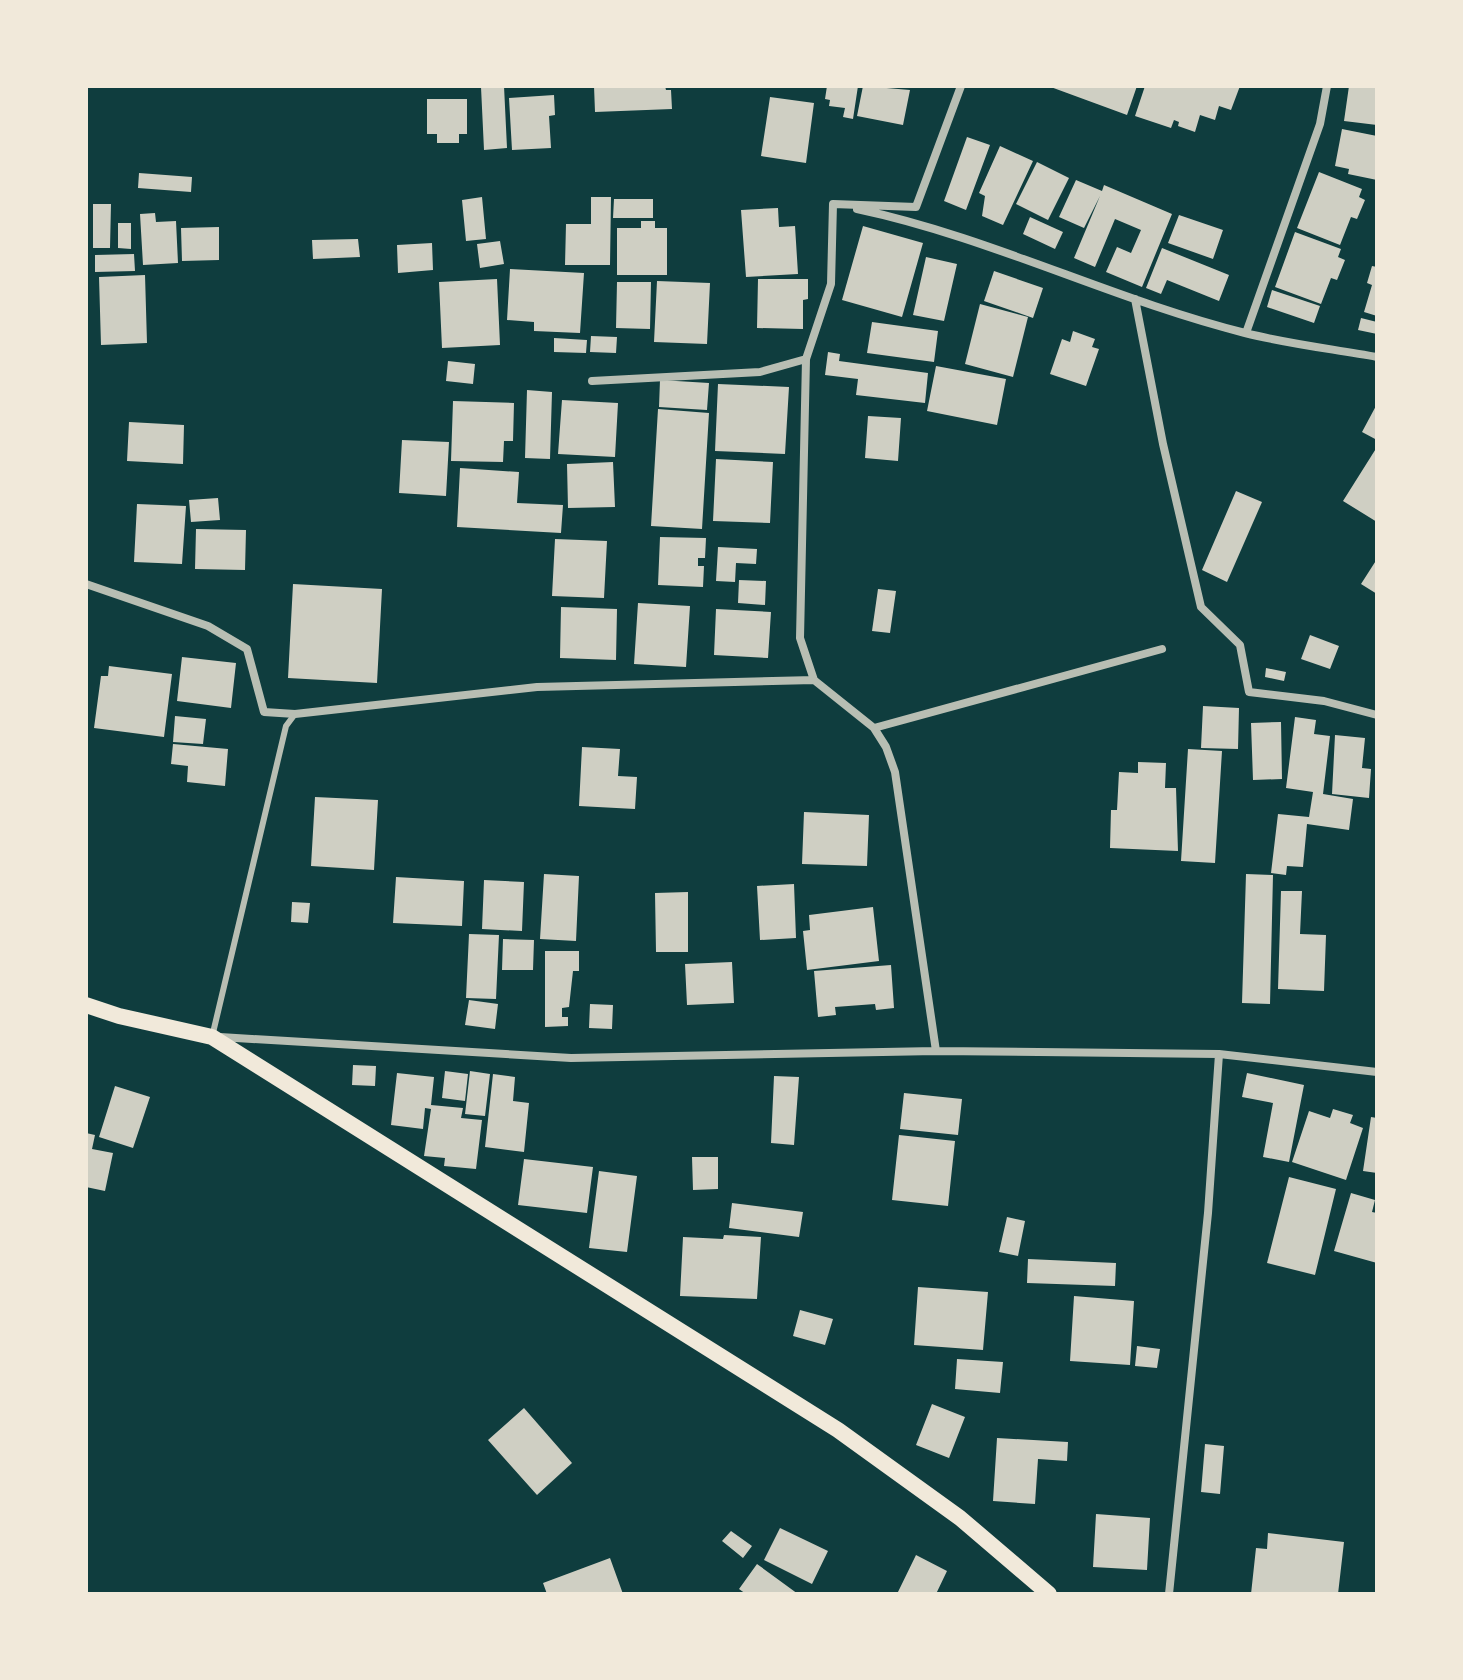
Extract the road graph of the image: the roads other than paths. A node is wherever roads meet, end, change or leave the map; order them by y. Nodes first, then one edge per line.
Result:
1 (961, 86) edge
2 (1327, 86) edge
3 (833, 204) junction
4 (1135, 299) junction
5 (1246, 333) junction
6 (1377, 357) edge
7 (806, 359) junction
8 (592, 381) dead end
9 (86, 584) edge
10 (1162, 649) dead end
11 (814, 680) junction
12 (295, 714) junction
13 (1377, 715) edge
14 (874, 728) junction
15 (86, 1005) edge
16 (212, 1037) junction
17 (936, 1051) junction
18 (1219, 1054) junction
19 (1377, 1072) edge
20 (1049, 1594) edge
21 (1169, 1594) edge

1 - 3 street
2 - 5 street
3 - 4 street
3 - 7 street
4 - 5 street
4 - 13 street
5 - 6 street
7 - 8 street
7 - 11 street
9 - 12 street
10 - 14 street
11 - 12 street
11 - 14 street
12 - 16 lane
14 - 17 street
15 - 16 main road
16 - 17 street
16 - 20 main road
17 - 18 street
18 - 19 street
18 - 21 street

